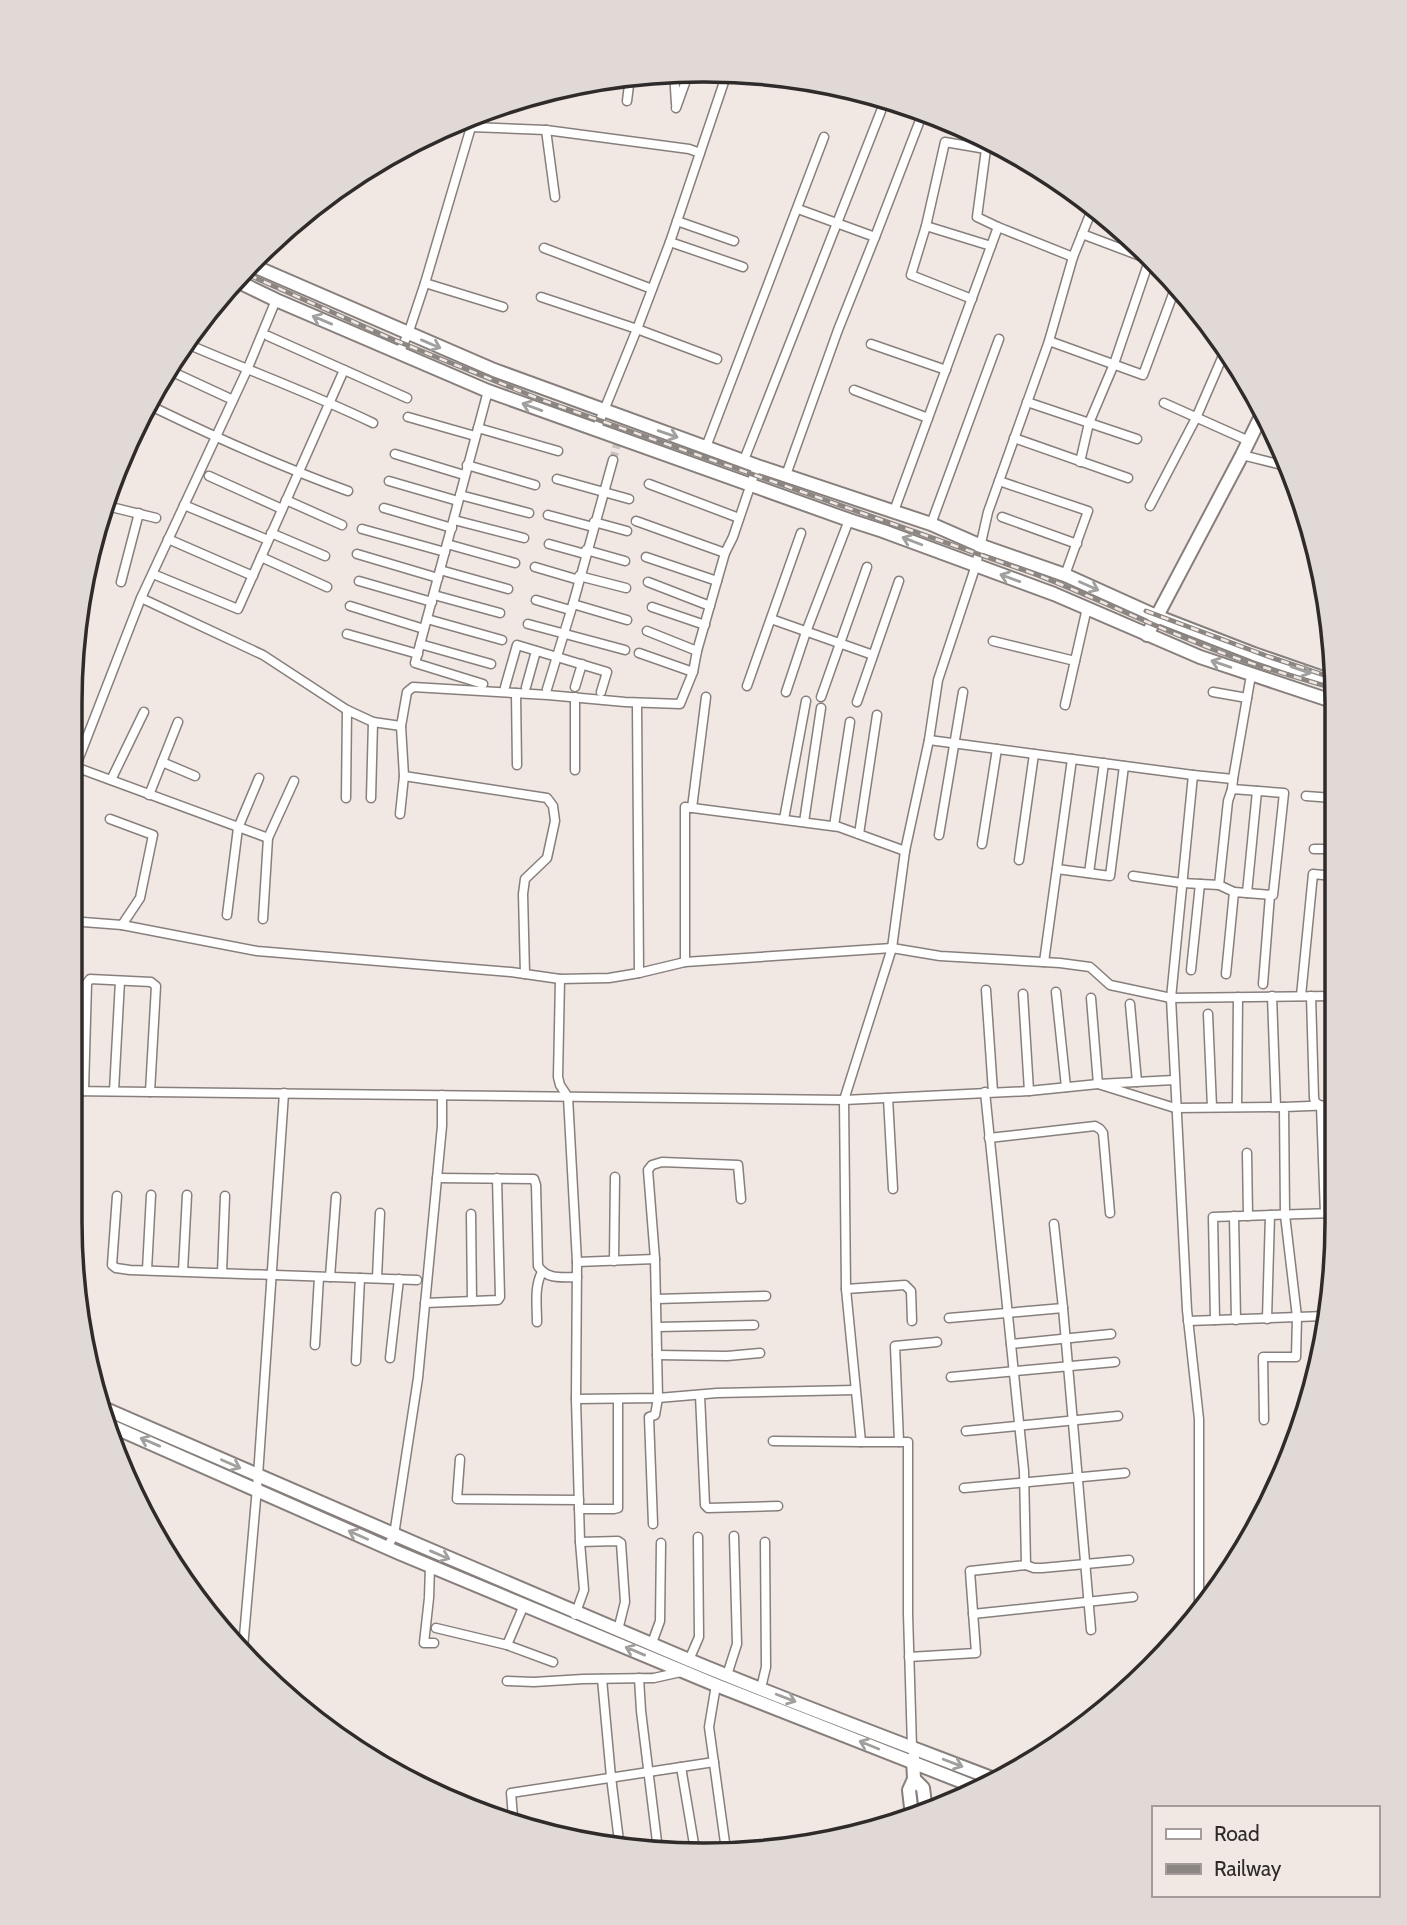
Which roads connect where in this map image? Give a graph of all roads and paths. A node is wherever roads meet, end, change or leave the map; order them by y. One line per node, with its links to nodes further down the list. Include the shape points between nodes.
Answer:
1 (675, 83): 2 (street, via 676,108)
2 (686, 83)
3 (724, 83): 14 (street)
4 (628, 87): 5 (street)
5 (626, 101)
6 (881, 111): 19 (street)
7 (919, 121): 23 (street)
8 (473, 127): 10 (street)
9 (471, 128): 33 (street)
10 (546, 130): 14 (street); 15 (street)
11 (824, 137): 16 (street)
12 (973, 144): 20 (street, via 945,142)
13 (986, 150): 21 (street, via 977,217)
14 (700, 153): 18 (street)
15 (555, 197)
16 (798, 209): 19 (street); 77 (street)
17 (1089, 217): 22 (street)
18 (677, 221): 24 (street); 25 (street)
19 (837, 223): 23 (street); 82 (street)
20 (926, 226): 26 (street); 38 (street, via 911,275)
21 (998, 227): 26 (street); 29 (street)
22 (1082, 234): 28 (street); 29 (street)
23 (874, 237): 89 (street)
24 (734, 241)
25 (670, 242): 30 (street); 35 (street)
26 (991, 246): 38 (street)
27 (544, 248): 35 (street)
28 (1129, 251)
29 (1073, 257): 45 (street)
30 (743, 267)
31 (260, 269): 42 (main road)
32 (1148, 269): 51 (street)
33 (425, 283): 40 (street); 42 (street)
34 (245, 285): 39 (main road)
35 (652, 289): 41 (street)
36 (1172, 296): 51 (street, via 1143,375)
37 (541, 297): 41 (street)
38 (972, 299): 54 (street)
39 (276, 300): 48 (main road, one-way to 39); 52 (street)
40 (503, 307)
41 (638, 329): 49 (street); 64 (street)
42 (408, 334): 48 (street); 64 (main road, one-way to 64)
43 (268, 336): 53 (street)
44 (999, 339): 119 (street)
45 (1049, 341): 51 (street); 61 (street)
46 (871, 344): 54 (street)
47 (195, 347): 52 (street)
48 (399, 353): 57 (main road)
49 (718, 359)
50 (1221, 360): 67 (street)
51 (1114, 364): 69 (street)
52 (247, 370): 59 (street); 60 (street)
53 (344, 370): 58 (street); 60 (street)
54 (946, 370): 66 (street)
55 (177, 374): 59 (street)
56 (854, 390): 66 (street)
57 (488, 391): 71 (main road, one-way to 57); 72 (street)
58 (407, 398)
59 (233, 400): 73 (street)
60 (330, 402): 68 (street); 87 (street)
61 (1027, 402): 69 (street); 74 (street)
62 (1164, 403): 67 (street)
63 (157, 409): 73 (street)
64 (603, 411): 71 (street); 77 (main road, one-way to 77)
65 (408, 417): 72 (street)
66 (928, 418): 108 (street)
67 (1196, 418): 76 (street); 104 (street)
68 (373, 423)
69 (1089, 423): 75 (street); 83 (street)
70 (1258, 423): 76 (main road)
71 (596, 430): 97 (main road)
72 (476, 432): 78 (street); 85 (street)
73 (216, 437): 87 (street); 103 (street)
74 (1014, 438): 83 (street); 94 (street)
75 (1137, 439)
76 (1249, 441): 80 (main road)
77 (706, 447): 82 (main road)
78 (558, 452)
79 (395, 454): 88 (street)
80 (1242, 455): 84 (street); 164 (main road)
81 (612, 460): 99 (street)
82 (744, 460): 86 (main road)
83 (1080, 462): 91 (street)
84 (1276, 463)
85 (467, 465): 88 (street); 96 (street)
86 (757, 466): 89 (main road); 97 (street)
87 (298, 472): 98 (street); 101 (street)
88 (464, 475): 100 (street)
89 (786, 475): 108 (main road)
90 (209, 476): 107 (street)
91 (1128, 478)
92 (557, 480): 99 (street)
93 (389, 481): 100 (street)
94 (999, 481): 128 (street, via 1088,511); 129 (street)
95 (649, 484): 114 (street)
96 (535, 485)
97 (750, 485): 114 (street); 115 (main road)
98 (348, 491)
99 (603, 492): 102 (street); 118 (street)
100 (459, 498): 110 (street); 117 (street)
101 (286, 499): 107 (street); 120 (street)
102 (629, 499)
103 (184, 505): 124 (street); 126 (street)
104 (1150, 506)
105 (114, 508): 109 (street)
106 (384, 508): 117 (street)
107 (282, 509): 124 (street)
108 (894, 511): 119 (main road)
109 (139, 513): 113 (street); 150 (street)
110 (528, 513)
111 (548, 515): 118 (street)
112 (1002, 517): 128 (street)
113 (156, 518)
114 (739, 518): 132 (street)
115 (849, 520): 139 (main road, one-way to 115); 172 (street)
116 (636, 521): 132 (street)
117 (453, 524): 125 (street); 130 (street)
118 (594, 524): 122 (street); 131 (street)
119 (931, 524): 129 (main road)
120 (342, 525)
121 (362, 529): 130 (street)
122 (627, 531)
123 (801, 533): 167 (street)
124 (270, 536): 134 (street); 135 (street)
125 (524, 538)
126 (168, 539): 142 (street); 145 (street)
127 (549, 544): 131 (street)
128 (1077, 544): 144 (street)
129 (979, 545): 139 (street); 144 (main road)
130 (446, 548): 138 (street); 143 (street)
131 (586, 552): 137 (street); 146 (street)
132 (725, 553): 149 (street)
133 (357, 554): 143 (street)
134 (325, 556)
135 (261, 557): 145 (street); 152 (street)
136 (646, 557): 149 (street)
137 (625, 561)
138 (514, 563)
139 (975, 565): 162 (main road, one-way to 139); 221 (street, via 938,680)
140 (535, 567): 146 (street)
141 (867, 567): 178 (street)
142 (153, 574): 145 (street, via 238,609); 155 (street)
143 (439, 574): 154 (street); 156 (street)
144 (1065, 575): 164 (main road, one-way to 164)
145 (253, 576)
146 (579, 578): 153 (street); 160 (street)
147 (899, 580): 185 (street)
148 (359, 581): 156 (street)
149 (718, 581): 159 (street)
150 (121, 582)
151 (648, 582): 159 (street)
152 (327, 587)
153 (626, 588)
154 (508, 589)
155 (141, 598): 214 (street, via 263,655); 223 (street)
156 (433, 598): 163 (street); 165 (street)
157 (536, 600): 160 (street)
158 (350, 606): 170 (street)
159 (710, 606): 169 (street)
160 (572, 607): 166 (street); 173 (street)
161 (652, 607): 169 (street)
162 (1087, 608): 175 (main road); 187 (street)
163 (500, 613)
164 (1156, 616): 175 (main road); 192 (main road, one-way to 192)
165 (427, 619): 170 (street); 176 (street)
166 (627, 620)
167 (771, 620): 172 (street); 194 (street)
168 (528, 624): 173 (street)
169 (705, 625): 182 (street)
170 (424, 629): 179 (street)
171 (647, 631): 182 (street)
172 (806, 632): 178 (street); 200 (street)
173 (564, 633): 180 (street); 186 (street)
174 (347, 634): 184 (street)
175 (1147, 635): 191 (main road, one-way to 175)
176 (502, 640)
177 (993, 641): 187 (street)
178 (841, 643): 185 (street); 206 (street)
179 (420, 644): 184 (street); 188 (street)
180 (625, 650)
181 (536, 651): 186 (street); 195 (street, via 517,645); 196 (street)
182 (697, 651): 190 (street)
183 (639, 653): 190 (street)
184 (418, 654): 193 (street, via 415,663)
185 (873, 655): 210 (street)
186 (556, 656): 189 (street); 198 (street)
187 (1075, 661): 212 (street)
188 (491, 664)
189 (582, 664): 197 (street); 199 (street, via 607,672)
190 (693, 672): 211 (street, via 680,704)
191 (1251, 675): 207 (street); 208 (main road)
192 (1324, 678)
193 (483, 684)
194 (747, 686)
195 (505, 687)
196 (526, 687)
197 (575, 687)
198 (547, 689)
199 (601, 692)
200 (786, 692)
201 (962, 692): 222 (street)
202 (1213, 692): 207 (street)
203 (516, 693): 204 (street); 220 (street, via 413,687 407,692); 229 (street)
204 (575, 697): 211 (street); 232 (street)
205 (706, 697): 247 (street)
206 (821, 697)
207 (1247, 698): 237 (street)
208 (1325, 699)
209 (806, 701): 250 (street)
210 (857, 702)
211 (638, 703): 280 (street)
212 (1065, 705)
213 (821, 708): 251 (street)
214 (346, 709): 218 (street); 245 (street)
215 (144, 712): 238 (street)
216 (877, 715): 254 (street)
217 (178, 722): 227 (street)
218 (373, 722): 220 (street); 246 (street)
219 (850, 722): 252 (street)
220 (401, 726): 235 (street)
221 (929, 740): 222 (street); 260 (street)
222 (954, 743): 224 (street); 255 (street)
223 (82, 744)
224 (997, 749): 225 (street); 257 (street)
225 (1034, 754): 226 (street); 261 (street)
226 (1072, 759): 228 (street); 262 (street)
227 (162, 762): 234 (street); 242 (street)
228 (1104, 763): 230 (street); 263 (street)
229 (517, 765)
230 (1124, 766): 233 (street); 263 (street, via 1110,876)
231 (82, 769): 238 (street)
232 (575, 770)
233 (1193, 775): 237 (street); 266 (street)
234 (195, 776)
235 (404, 776): 248 (street); 281 (street, via 547,798 554,806 547,858 525,879)
236 (259, 778): 253 (street)
237 (1233, 779): 240 (street)
238 (111, 780): 242 (street)
239 (294, 781): 256 (street)
240 (1232, 789): 241 (street); 268 (street)
241 (1257, 791): 270 (street); 271 (street, via 1284,793)
242 (149, 795): 253 (street)
243 (1306, 796): 244 (street)
244 (1325, 797)
245 (346, 798)
246 (371, 798)
247 (692, 808): 250 (street); 277 (street, via 685,807)
248 (400, 814)
249 (110, 819): 275 (street, via 153,835 140,898)
250 (784, 819): 251 (street)
251 (804, 822): 252 (street)
252 (834, 826): 254 (street)
253 (238, 828): 256 (street); 272 (street)
254 (859, 834): 260 (street)
255 (939, 835)
256 (268, 838): 273 (street)
257 (982, 844)
258 (1314, 849): 259 (street)
259 (1325, 849)
260 (905, 851): 276 (street)
261 (1019, 860)
262 (1057, 869): 263 (street); 278 (street)
263 (1090, 873)
264 (1325, 875): 290 (street, via 1313,874)
265 (1133, 876): 266 (street)
266 (1182, 883): 267 (street); 295 (street)
267 (1200, 884): 268 (street); 279 (street)
268 (1219, 885): 269 (street)
269 (1234, 891): 270 (street); 282 (street)
270 (1247, 892): 271 (street)
271 (1270, 895): 285 (street)
272 (227, 915)
273 (263, 919)
274 (82, 922): 275 (street)
275 (122, 925): 281 (street, via 257,951)
276 (892, 948): 277 (street); 278 (street, via 940,956); 311 (street)
277 (685, 962): 280 (street)
278 (1044, 962): 295 (street, via 1090,967 1110,985)
279 (1191, 970)
280 (639, 973): 283 (street)
281 (525, 974): 283 (street)
282 (1226, 974)
283 (560, 979): 309 (street, via 558,1076)
284 (120, 981): 302 (street, via 90,979 87,983); 303 (street); 305 (street, via 156,986)
285 (1263, 984)
286 (986, 990): 306 (street)
287 (1056, 992): 301 (street)
288 (1023, 994): 304 (street)
289 (1272, 996): 290 (street); 293 (street); 316 (street)
290 (1301, 996): 291 (street)
291 (1311, 996): 292 (street); 312 (street, via 1314,1098)
292 (1325, 996)
293 (1238, 997): 295 (street); 315 (street)
294 (1091, 998): 300 (street)
295 (1171, 998): 298 (street)
296 (1130, 1003): 299 (street)
297 (1208, 1014): 314 (street)
298 (1174, 1080): 299 (street); 317 (street)
299 (1137, 1082): 300 (street)
300 (1098, 1084): 301 (street); 317 (street)
301 (1066, 1087): 304 (street)
302 (84, 1091): 303 (street)
303 (114, 1091): 305 (street)
304 (1029, 1091): 306 (street)
305 (150, 1092): 307 (street)
306 (989, 1092): 310 (street); 318 (street)
307 (284, 1093): 308 (street); 346 (street)
308 (442, 1095): 309 (street); 321 (street)
309 (568, 1097): 311 (street); 341 (street)
310 (888, 1098): 311 (street); 323 (street)
311 (844, 1100): 354 (street)
312 (1321, 1106): 313 (street); 316 (street); 332 (street)
313 (1325, 1106)
314 (1212, 1107): 315 (street); 317 (street)
315 (1237, 1107): 316 (street)
316 (1280, 1107): 335 (street)
317 (1175, 1108): 368 (street)
318 (989, 1138): 331 (street, via 1100,1129); 360 (street)
319 (1247, 1153): 337 (street)
320 (615, 1177): 340 (street)
321 (437, 1178): 322 (street); 358 (street)
322 (498, 1178): 344 (street, via 534,1179); 357 (street, via 500,1297)
323 (893, 1189)
324 (150, 1195): 342 (street)
325 (187, 1195): 343 (street)
326 (117, 1196): 342 (street, via 112,1265)
327 (225, 1196): 345 (street)
328 (336, 1197): 348 (street)
329 (741, 1199): 339 (street, via 738,1166 652,1165)
330 (380, 1213): 351 (street)
331 (1110, 1213)
332 (1325, 1213): 335 (street)
333 (471, 1214): 357 (street)
334 (1270, 1215): 335 (street); 337 (street); 364 (street)
335 (1285, 1215): 362 (street)
336 (1234, 1216): 337 (street); 365 (street, via 1213,1217); 366 (street)
337 (1248, 1216)
338 (1054, 1224): 359 (street)
339 (654, 1259): 340 (street); 356 (street)
340 (614, 1261): 341 (street)
341 (577, 1262): 349 (street)
342 (147, 1270): 343 (street)
343 (183, 1270): 345 (street)
344 (542, 1272): 349 (street, via 551,1277); 369 (street)
345 (222, 1273): 346 (street)
346 (271, 1275): 347 (street); 403 (street)
347 (319, 1277): 348 (street); 376 (street)
348 (330, 1277): 350 (street)
349 (577, 1277): 388 (street)
350 (360, 1278): 351 (street); 380 (street)
351 (377, 1278): 352 (street)
352 (399, 1279): 353 (street); 379 (street)
353 (417, 1280)
354 (846, 1289): 367 (street, via 905,1285 911,1291); 385 (street)
355 (766, 1296): 356 (street)
356 (656, 1299): 371 (street)
357 (472, 1301): 358 (street)
358 (425, 1303): 409 (street)
359 (1063, 1308): 360 (street); 373 (street)
360 (1008, 1314): 363 (street); 375 (street)
361 (1317, 1316): 362 (street)
362 (1297, 1317): 364 (street); 392 (street, via 1296,1357 1263,1357)
363 (949, 1318)
364 (1267, 1319): 366 (street)
365 (1215, 1320): 366 (street); 368 (street)
366 (1236, 1320)
367 (912, 1321)
368 (1188, 1321): 420 (street, via 1199,1419)
369 (537, 1322)
370 (754, 1325): 371 (street)
371 (657, 1327): 378 (street)
372 (1111, 1334): 373 (street)
373 (1064, 1338): 375 (street); 382 (street)
374 (937, 1342): 399 (street, via 895,1346)
375 (1011, 1343): 383 (street)
376 (315, 1345)
377 (760, 1353): 378 (street)
378 (657, 1355): 387 (street)
379 (390, 1358)
380 (356, 1361)
381 (1115, 1362): 382 (street)
382 (1066, 1366): 383 (street); 393 (street)
383 (1013, 1371): 384 (street); 395 (street)
384 (951, 1377)
385 (855, 1390): 386 (street); 398 (street)
386 (700, 1395): 387 (street); 407 (street, via 705,1505)
387 (658, 1398): 389 (street); 408 (street, via 655,1415 649,1417)
388 (576, 1399): 389 (street); 406 (street)
389 (618, 1399): 406 (street, via 618,1508)
390 (112, 1412): 403 (main road, one-way to 403)
391 (1118, 1416): 393 (street)
392 (1264, 1420)
393 (1072, 1421): 395 (street); 402 (street)
394 (117, 1427): 403 (main road, one-way to 394)
395 (1018, 1427): 396 (street); 404 (street)
396 (966, 1431)
397 (773, 1441): 398 (street)
398 (861, 1442): 399 (street)
399 (899, 1442): 433 (street, via 908,1442)
400 (460, 1460): 406 (street, via 457,1499)
401 (1125, 1473): 402 (street)
402 (1078, 1477): 404 (street); 417 (street)
403 (257, 1482): 409 (main road); 415 (main road, one-way to 403); 429 (street)
404 (1024, 1483): 405 (street); 418 (street)
405 (964, 1488)
406 (579, 1504): 412 (street)
407 (778, 1506)
408 (653, 1524)
409 (394, 1535): 415 (street); 425 (main road, one-way to 425)
410 (734, 1536): 436 (street, via 737,1644)
411 (698, 1538): 435 (street, via 699,1637)
412 (580, 1542): 425 (street, via 584,1590); 427 (street, via 621,1543 625,1602)
413 (765, 1542): 441 (street, via 766,1667)
414 (660, 1543): 431 (street, via 660,1620)
415 (387, 1548): 419 (main road)
416 (1129, 1560): 417 (street)
417 (1085, 1564): 418 (street); 422 (street)
418 (1026, 1565): 424 (street, via 970,1571)
419 (430, 1566): 423 (main road); 430 (street, via 424,1643)
420 (1199, 1596)
421 (1133, 1597): 422 (street)
422 (1088, 1601): 424 (street); 428 (street)
423 (524, 1605): 425 (main road); 432 (street)
424 (973, 1614): 433 (street, via 976,1653)
425 (573, 1618): 427 (main road); 435 (main road, one-way to 425)
426 (436, 1628): 432 (street)
427 (618, 1630): 431 (main road)
428 (1091, 1630)
429 (244, 1639)
430 (434, 1643)
431 (652, 1643): 435 (main road)
432 (507, 1645): 434 (street)
433 (909, 1657): 442 (street)
434 (553, 1662)
435 (687, 1666): 436 (main road); 437 (street, via 654,1678); 440 (main road)
436 (727, 1675): 441 (main road)
437 (639, 1678): 438 (street); 446 (street)
438 (602, 1679): 439 (street); 448 (street)
439 (507, 1681)
440 (716, 1685): 443 (street, via 709,1727); 444 (main road, one-way to 440)
441 (761, 1688): 442 (main road, one-way to 442)
442 (912, 1747): 444 (main road); 447 (main road, one-way to 447)
443 (714, 1762): 445 (street); 457 (street)
444 (914, 1763): 449 (main road); 450 (main road)
445 (681, 1767): 446 (street); 456 (street)
446 (649, 1772): 448 (street); 455 (street)
447 (985, 1775)
448 (611, 1777): 453 (street, via 511,1793); 454 (street)
449 (914, 1779): 451 (main road, via 923,1788); 452 (main road, via 909,1790)
450 (967, 1784)
451 (925, 1801)
452 (911, 1807)
453 (513, 1813)
454 (618, 1836)
455 (657, 1840)
456 (694, 1842)
457 (725, 1842)

